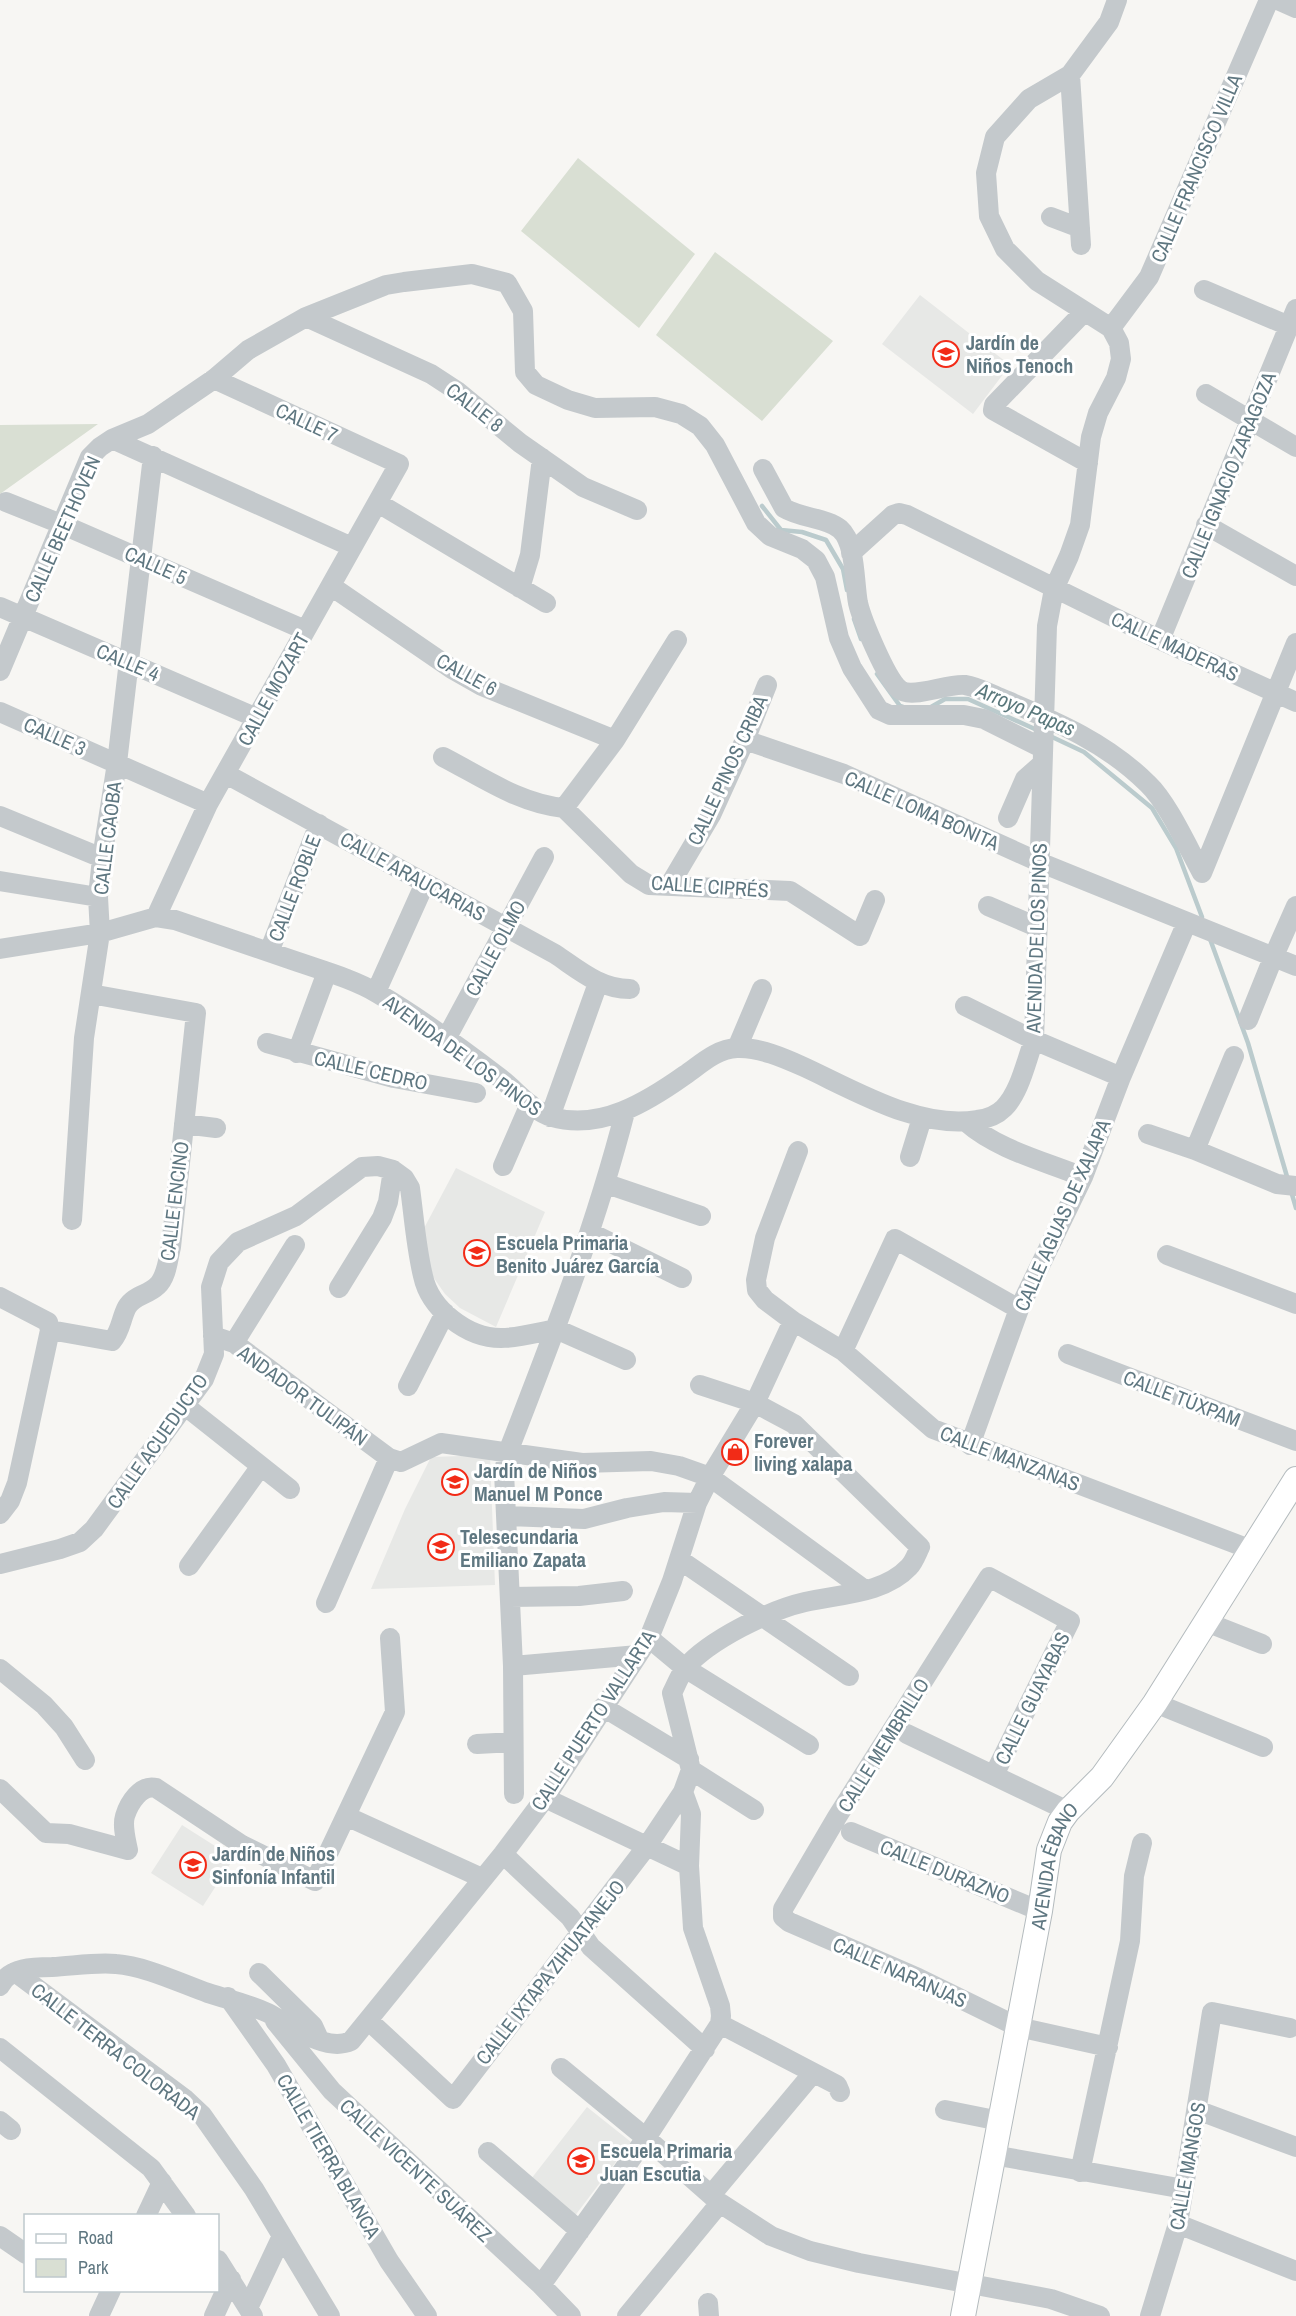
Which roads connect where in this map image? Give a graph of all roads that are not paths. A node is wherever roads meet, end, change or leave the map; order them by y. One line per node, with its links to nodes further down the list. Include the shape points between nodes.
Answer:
1 (1117, 0): 5 (street, via 1109,22)
2 (1269, 0): 11 (street, CALLE FRANCISCO VILLA, via 1149,277)
3 (1278, 0): 4 (street)
4 (1296, 8)
5 (1070, 75): 6 (street, via 1081,237); 8 (street, via 1029,99 995,137 986,173 989,216 1005,249 1037,281)
6 (1051, 217)
7 (1204, 290): 10 (street)
8 (1084, 312): 11 (street); 19 (street, via 993,410)
9 (306, 317): 12 (street, CALLE BEETHOVEN, via 248,350); 18 (street, CALLE 8, via 431,374); 48 (street, CALLE BEETHOVEN, via 386,285 472,274 507,283 523,311 525,372 536,385 595,408 655,407 681,414 700,426 715,445 756,523 770,536 802,549 816,560 825,578 839,638 852,668 879,710 890,715 964,715)
10 (1293, 317): 14 (street, CALLE IGNACIO ZARAGOZA)
11 (1111, 328): 19 (street, AVENIDA DE LOS PINOS, via 1119,343 1121,359 1093,429)
12 (214, 379): 15 (street, CALLE BEETHOVEN, via 148,424); 20 (street, CALLE 7)
13 (1206, 394): 14 (street)
14 (1251, 421): 16 (street); 26 (street, CALLE IGNACIO ZARAGOZA)
15 (112, 439): 17 (street); 25 (street, CALLE BEETHOVEN, via 90,457)
16 (1296, 447)
17 (153, 456): 27 (street); 29 (street, CALLE CAOBA)
18 (542, 458): 24 (street, CALLE 8, via 584,487); 32 (street, via 530,555)
19 (1089, 463): 33 (street, AVENIDA DE LOS PINOS, via 1080,525)
20 (399, 465): 23 (street, CALLE MOZART)
21 (763, 469): 28 (street, via 784,508 838,528 847,538)
22 (6, 502): 25 (street, CALLE 5)
23 (378, 503): 27 (street, CALLE MOZART); 32 (street)
24 (637, 510)
25 (61, 524): 29 (street, CALLE 5); 36 (street, CALLE BEETHOVEN)
26 (1206, 525): 30 (street); 39 (street, CALLE IGNACIO ZARAGOZA)
27 (352, 547): 31 (street, CALLE MOZART)
28 (851, 553): 33 (street, CALLE MADERAS, via 900,513); 48 (street, via 858,603 875,648 897,688 913,693 954,684 974,686)
29 (139, 558): 37 (street, CALLE 5); 41 (street, CALLE CAOBA)
30 (1296, 576)
31 (331, 586): 37 (street, CALLE MOZART); 49 (street, CALLE 6, via 482,686)
32 (520, 588): 34 (street)
33 (1054, 589): 39 (street, CALLE MADERAS); 48 (street, AVENIDA DE LOS PINOS, via 1047,626)
34 (546, 603)
35 (0, 607): 36 (street, CALLE 4)
36 (23, 616): 41 (street, CALLE 4); 42 (street, CALLE BEETHOVEN)
37 (305, 630): 47 (street, CALLE MOZART)
38 (677, 640): 49 (street)
39 (1160, 640): 44 (street, CALLE MADERAS)
40 (1296, 643): 44 (street)
41 (129, 663): 47 (street, CALLE 4); 52 (street, CALLE CAOBA)
42 (0, 671)
43 (767, 685): 50 (street, CALLE PINOS CRIBA)
44 (1276, 692): 45 (street, CALLE MADERAS); 48 (street, via 1202,873 1149,784 1096,743)
45 (1296, 702)
46 (0, 711): 52 (street, CALLE 3)
47 (257, 718): 53 (street, CALLE MOZART)
48 (1042, 738): 57 (street); 61 (street, AVENIDA DE LOS PINOS)
49 (615, 740): 55 (street)
50 (745, 740): 61 (street, CALLE LOMA BONITA, via 844,774); 64 (street, CALLE PINOS CRIBA, via 711,815)
51 (443, 757): 55 (street, via 521,798)
52 (117, 763): 54 (street, CALLE 3); 60 (street, CALLE CAOBA)
53 (226, 774): 54 (street, CALLE MOZART); 58 (street, CALLE ARAUCARIAS)
54 (208, 804): 69 (street, CALLE MOZART)
55 (564, 808): 64 (street, CALLE CIPRÉS, via 631,874 649,885)
56 (0, 816): 60 (street)
57 (1008, 818)
58 (319, 824): 63 (street, CALLE ARAUCARIAS); 75 (street, CALLE ROBLE)
59 (544, 857): 71 (street, CALLE OLMO)
60 (102, 858): 65 (street, CALLE CAOBA)
61 (1039, 862): 70 (street, CALLE LOMA BONITA); 72 (street, AVENIDA DE LOS PINOS)
62 (0, 881): 65 (street)
63 (425, 883): 71 (street, CALLE ARAUCARIAS); 82 (street)
64 (669, 886): 66 (street, CALLE CIPRÉS, via 790,891 860,936)
65 (99, 897): 73 (street, CALLE CAOBA)
66 (875, 900)
67 (988, 906): 72 (street)
68 (1296, 906): 76 (street)
69 (156, 917): 73 (street, AVENIDA DE LOS PINOS); 75 (street, AVENIDA DE LOS PINOS, via 176,920)
70 (1187, 922): 76 (street, CALLE LOMA BONITA); 92 (street, CALLE AGUAS DE XALAPA)
71 (506, 927): 79 (street, CALLE ARAUCARIAS); 86 (street, CALLE OLMO)
72 (1037, 927): 87 (street, AVENIDA DE LOS PINOS)
73 (100, 933): 74 (street, AVENIDA DE LOS PINOS); 83 (street, CALLE CAOBA)
74 (0, 949)
75 (269, 952): 78 (street, AVENIDA DE LOS PINOS)
76 (1272, 958): 77 (street, CALLE LOMA BONITA); 85 (street)
77 (1296, 966)
78 (327, 972): 82 (street, AVENIDA DE LOS PINOS); 90 (street)
79 (598, 983): 80 (street); 96 (street)
80 (630, 989)
81 (762, 989): 89 (street)
82 (376, 992): 86 (street, AVENIDA DE LOS PINOS)
83 (90, 994): 99 (street, CALLE ENCINO, via 196,1013); 111 (street, CALLE CAOBA)
84 (965, 1006): 87 (street)
85 (1248, 1020)
86 (446, 1039): 94 (street, AVENIDA DE LOS PINOS)
87 (1034, 1040): 92 (street); 98 (street, AVENIDA DE LOS PINOS, via 1015,1092 1004,1109 987,1119)
88 (267, 1043): 90 (street, CALLE CEDRO)
89 (737, 1048): 95 (street, AVENIDA DE LOS PINOS, via 714,1054); 97 (street, AVENIDA DE LOS PINOS, via 786,1059)
90 (297, 1053): 93 (street, CALLE CEDRO, via 394,1078)
91 (1234, 1056): 102 (street)
92 (1121, 1077): 107 (street, CALLE AGUAS DE XALAPA)
93 (476, 1093)
94 (530, 1104): 96 (street, AVENIDA DE LOS PINOS); 105 (street)
95 (625, 1112): 96 (street, AVENIDA DE LOS PINOS, via 590,1119); 108 (street)
96 (550, 1117)
97 (922, 1118): 98 (street, AVENIDA DE LOS PINOS); 104 (street)
98 (966, 1122): 107 (street, via 993,1141)
99 (184, 1124): 100 (street); 122 (street, CALLE ENCINO, via 171,1247 164,1277 128,1306 112,1341)
100 (216, 1128)
101 (1148, 1134): 102 (street)
102 (1195, 1150): 109 (street)
103 (798, 1151): 121 (street, CALLE MANZANAS, via 765,1238 756,1280 757,1290)
104 (910, 1157)
105 (503, 1166)
106 (393, 1170): 116 (street, via 382,1218); 120 (street, via 410,1188 423,1278); 124 (street, CALLE ACUEDUCTO, via 362,1167 296,1216 238,1242 219,1262 211,1287)
107 (1083, 1177): 119 (street, CALLE AGUAS DE XALAPA)
108 (607, 1184): 110 (street); 112 (street)
109 (1291, 1186)
110 (701, 1216)
111 (72, 1220)
112 (591, 1233): 115 (street); 123 (street)
113 (295, 1245): 125 (street)
114 (1167, 1255): 118 (street)
115 (682, 1278)
116 (339, 1288)
117 (0, 1297): 122 (street)
118 (1296, 1304)
119 (1019, 1309): 126 (street, via 895,1239); 134 (street, CALLE AGUAS DE XALAPA)
120 (445, 1313): 123 (street, via 464,1328 484,1336 502,1338); 130 (street)
121 (793, 1322): 126 (street, CALLE MANZANAS); 131 (street, CALLE PUERTO VALLARTA)
122 (49, 1326): 142 (street, via 17,1483)
123 (556, 1329): 128 (street); 135 (street)
124 (213, 1336): 125 (street, ANDADOR TULIPÁN); 132 (street, CALLE ACUEDUCTO, via 210,1367)
125 (234, 1343): 136 (street, ANDADOR TULIPÁN)
126 (843, 1351): 134 (street, CALLE MANZANAS, via 933,1429)
127 (1068, 1354): 133 (street, CALLE TÚXPAM)
128 (626, 1360)
129 (700, 1385): 131 (street)
130 (408, 1386)
131 (755, 1404): 138 (street, CALLE PUERTO VALLARTA); 149 (street, via 794,1424 920,1547 910,1567 889,1582)
132 (184, 1405): 137 (street); 146 (street, CALLE ACUEDUCTO, via 94,1529 80,1542)
133 (1296, 1442)
134 (970, 1444): 144 (street, CALLE MANZANAS)
135 (508, 1452): 136 (street, via 441,1443 401,1462); 138 (street, via 582,1463 651,1461); 143 (street, via 504,1472)
136 (389, 1458): 152 (street)
137 (261, 1466): 140 (street); 147 (street)
138 (710, 1477): 141 (street, CALLE PUERTO VALLARTA); 149 (street)
139 (1296, 1479): 144 (main road, AVENIDA ÉBANO)
140 (290, 1489)
141 (697, 1503): 143 (street, via 664,1502 584,1519); 145 (street, CALLE PUERTO VALLARTA)
142 (0, 1514)
143 (506, 1516): 151 (street)
144 (1252, 1550): 154 (main road, AVENIDA ÉBANO)
145 (680, 1560): 153 (street); 156 (street, CALLE PUERTO VALLARTA)
146 (0, 1564)
147 (189, 1566)
148 (989, 1577): 172 (street, CALLE GUAYABAS, via 1070,1621); 187 (street, CALLE MEMBRILLO, via 837,1817 783,1909)
149 (865, 1590): 153 (street, via 803,1602)
150 (622, 1591): 151 (street, via 579,1596)
151 (510, 1596): 159 (street)
152 (326, 1603)
153 (763, 1617): 160 (street, via 717,1642); 162 (street)
154 (1206, 1622): 157 (street); 163 (main road, AVENIDA ÉBANO)
155 (390, 1638): 179 (street, via 395,1712)
156 (650, 1638): 158 (street, CALLE PUERTO VALLARTA); 160 (street)
157 (1262, 1644)
158 (638, 1655): 159 (street); 164 (street, CALLE PUERTO VALLARTA)
159 (513, 1666): 166 (street)
160 (685, 1668): 168 (street); 171 (street, via 672,1693)
161 (0, 1669): 170 (street, via 64,1727)
162 (849, 1676)
163 (1155, 1703): 169 (street); 178 (main road, AVENIDA ÉBANO, via 1102,1777)
164 (603, 1707): 171 (street); 176 (street, CALLE PUERTO VALLARTA)
165 (907, 1734): 172 (street)
166 (513, 1742): 167 (street); 175 (street)
167 (477, 1744)
168 (809, 1745)
169 (1263, 1747)
170 (85, 1760)
171 (690, 1765): 174 (street); 177 (street)
172 (994, 1775): 178 (street)
173 (0, 1789): 179 (street, via 46,1833 69,1834 128,1850 125,1817 141,1790 156,1788 242,1845 315,1881)
174 (683, 1792): 182 (street); 184 (street, via 691,1814)
175 (514, 1794)
176 (545, 1798): 182 (street); 183 (street, CALLE PUERTO VALLARTA)
177 (754, 1810)
178 (1068, 1811): 186 (main road, AVENIDA ÉBANO, via 1049,1850)
179 (346, 1816): 185 (street)
180 (850, 1832): 186 (street, CALLE DURAZNO)
181 (1142, 1843): 199 (street, via 1134,1876 1130,1941)
182 (647, 1845): 184 (street); 188 (street, CALLE IXTAPA ZIHUATANEJO)
183 (503, 1854): 185 (street, CALLE PUERTO VALLARTA); 188 (street, via 570,1917)
184 (689, 1866): 195 (street, via 693,1928 720,2006)
185 (482, 1878): 194 (street, CALLE PUERTO VALLARTA)
186 (1040, 1911): 196 (main road, AVENIDA ÉBANO)
187 (783, 1917): 196 (street, CALLE NARANJAS)
188 (581, 1933): 194 (street, CALLE IXTAPA ZIHUATANEJO, via 453,2099); 201 (street, via 591,1947)
189 (15, 1972): 191 (street); 192 (street, via 117,1964); 221 (street, CALLE TERRA COLORADA, via 202,2115)
190 (259, 1973): 198 (street, via 313,2026)
191 (0, 1986)
192 (228, 1997): 193 (street); 233 (street, CALLE TIERRA BLANCA, via 276,2065 389,2261)
193 (270, 2015): 198 (street); 227 (street, CALLE VICENTE SUÁREZ, via 332,2091)
194 (368, 2020): 198 (street, CALLE PUERTO VALLARTA, via 351,2041 342,2045)
195 (720, 2024): 201 (street); 203 (street)
196 (1018, 2027): 199 (street, CALLE NARANJAS); 207 (main road, AVENIDA ÉBANO)
197 (1290, 2028): 206 (street, CALLE MANGOS, via 1212,2013)
198 (321, 2041)
199 (1108, 2047): 212 (street)
200 (0, 2048): 213 (street, via 151,2168)
201 (705, 2049): 208 (street)
202 (561, 2068): 208 (street)
203 (813, 2073): 204 (street, via 837,2085); 215 (street)
204 (840, 2092)
205 (945, 2110): 207 (street)
206 (1197, 2110): 209 (street); 214 (street, CALLE MANGOS)
207 (1000, 2121): 211 (main road, AVENIDA ÉBANO)
208 (646, 2138): 215 (street); 219 (street)
209 (1296, 2147)
210 (488, 2152): 219 (street)
211 (993, 2155): 212 (street); 226 (main road, AVENIDA ÉBANO)
212 (1080, 2172): 214 (street)
213 (162, 2182): 216 (street); 217 (street)
214 (1184, 2189): 218 (street, CALLE MANGOS)
215 (716, 2199): 226 (street, via 764,2233 810,2251); 235 (street)
216 (147, 2214)
217 (185, 2214)
218 (1178, 2224): 224 (street); 238 (street, CALLE MANGOS)
219 (580, 2231): 227 (street)
220 (0, 2236): 222 (street)
221 (282, 2236): 229 (street); 232 (street, CALLE TERRA COLORADA)
222 (24, 2253)
223 (219, 2261): 225 (street)
224 (1296, 2271)
225 (231, 2279): 229 (street); 231 (street)
226 (969, 2283): 236 (main road, AVENIDA ÉBANO); 237 (street, via 1051,2299)
227 (541, 2285): 234 (street, CALLE VICENTE SUÁREZ)
228 (110, 2292): 230 (street)
229 (250, 2312)
230 (99, 2316)
231 (214, 2316)
232 (330, 2316)
233 (428, 2316)
234 (571, 2316)
235 (627, 2316)
236 (963, 2316)
237 (1100, 2316)
238 (1150, 2316)

